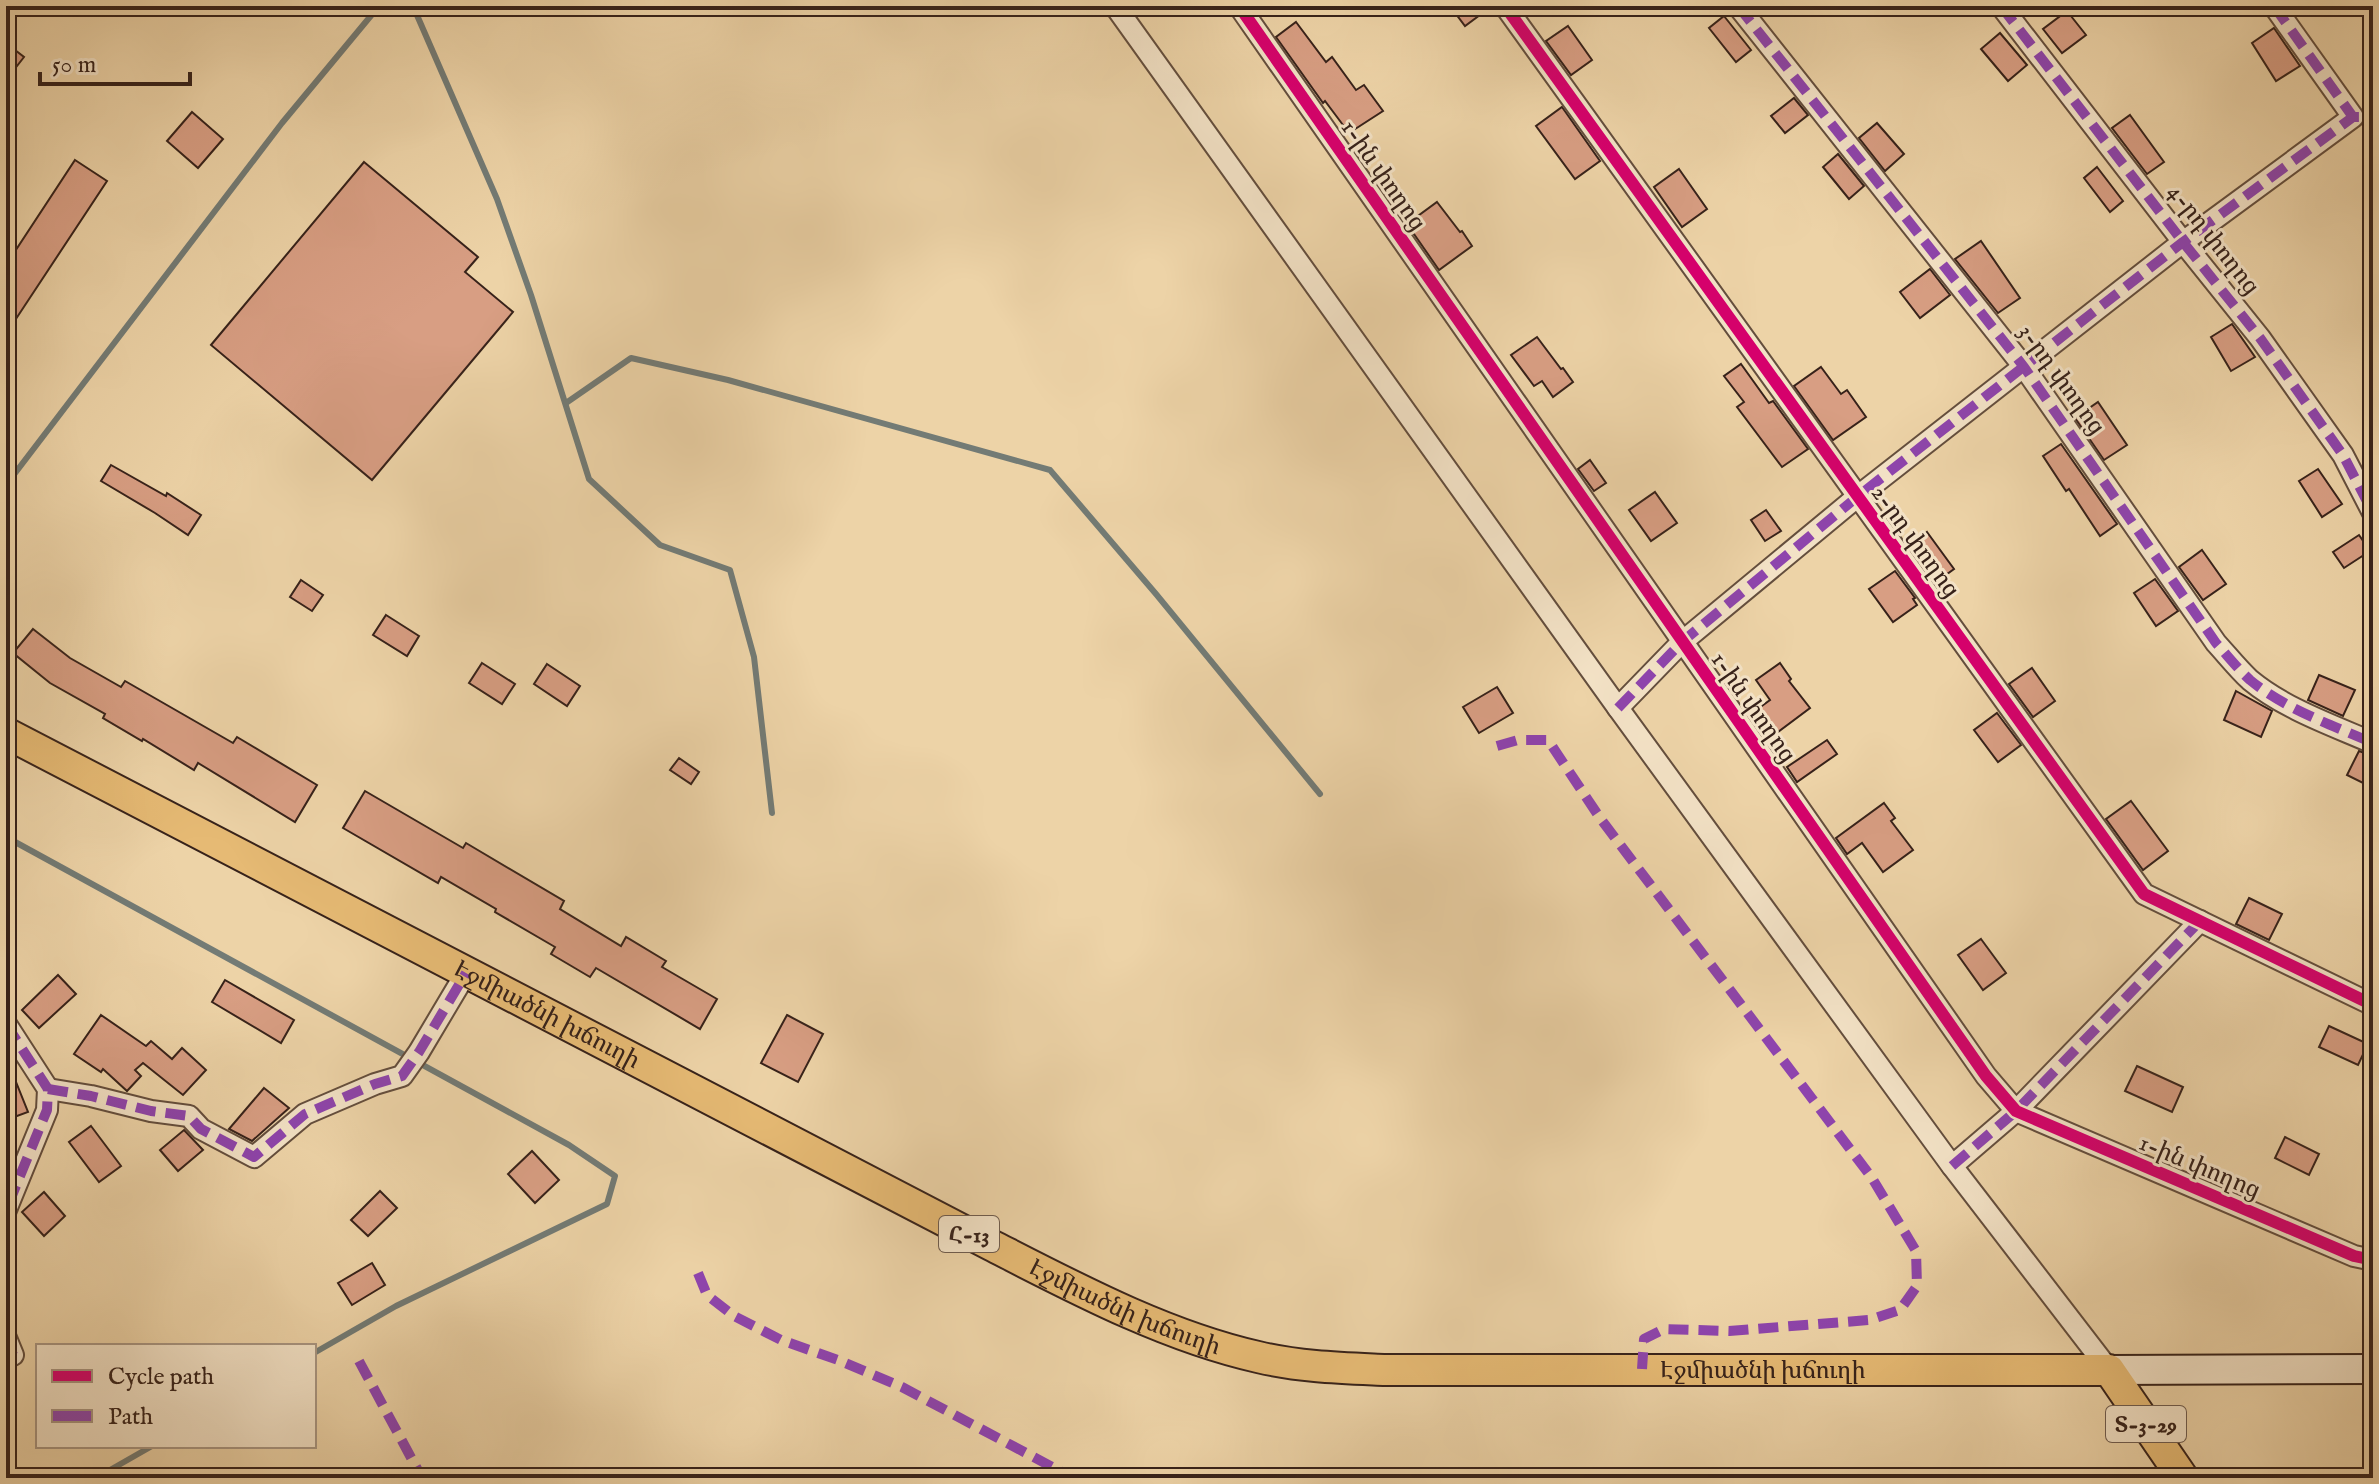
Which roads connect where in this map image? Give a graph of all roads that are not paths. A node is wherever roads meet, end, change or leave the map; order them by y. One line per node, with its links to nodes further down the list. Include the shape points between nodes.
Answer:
1 (1115, 6): 12 (street)
2 (1239, 6): 11 (street, 1-ին փողոց)
3 (1505, 6): 9 (street, 2-րդ փողոց)
4 (1738, 6): 8 (street, 3-րդ փողոց)
5 (2001, 6): 7 (street, 4-րդ փողոց)
6 (2274, 6): 7 (street, via 2353,117)
7 (2183, 242): 8 (street); 10 (street, 4-րդ փողոց, via 2343,455)
8 (2024, 367): 9 (street); 14 (street, 3-րդ փողոց, via 2216,643 2250,680 2307,714)
9 (1857, 497): 11 (street); 15 (street, 2-րդ փողոց, via 2144,894)
10 (2373, 513)
11 (1682, 642): 12 (street); 20 (street, 1-ին փողոց, via 1986,1076)
12 (1618, 708): 21 (street)
13 (6, 733): 16 (main road, Էջմիածնի խճուղի / Հ-13)
14 (2373, 743)
15 (2200, 921): 17 (street, 2-րդ փողոց); 20 (street)
16 (466, 973): 19 (street, via 402,1076 305,1114 254,1157 201,1129 189,1116); 25 (main road, Էջմիածնի խճուղի / Հ-13, via 1105,1302 1256,1357 1386,1370)
17 (2373, 1005)
18 (6, 1024): 19 (street)
19 (48, 1089): 22 (street, via 47,1110)
20 (2016, 1111): 21 (street); 23 (street, 1-ին փողոց)
21 (1952, 1166): 25 (street)
22 (6, 1210)
23 (2373, 1260)
24 (2373, 1369): 25 (main road, Էջմիածնի խճուղի / Հ-13)
25 (2096, 1370): 26 (main road, Տ-3-29)
26 (2183, 1478)

